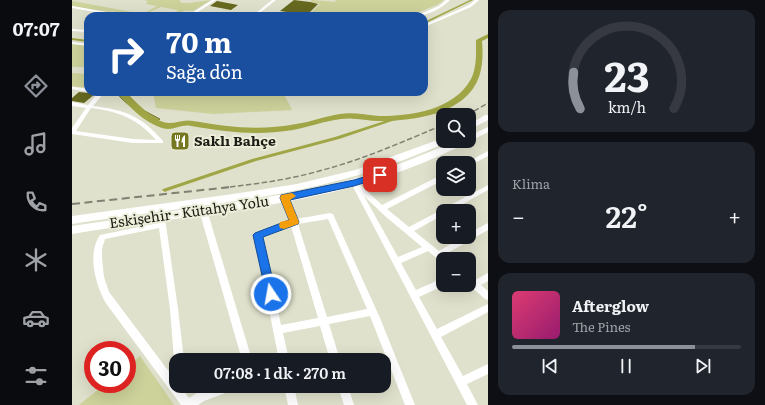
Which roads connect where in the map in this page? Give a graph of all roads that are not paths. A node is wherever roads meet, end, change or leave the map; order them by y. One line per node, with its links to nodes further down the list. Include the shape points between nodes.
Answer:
1 (214, 0): 7 (street)
2 (274, 0): 8 (street)
3 (448, 0): 9 (street, via 440,7)
4 (477, 0): 10 (street, via 470,6)
5 (72, 7): 6 (street)
6 (101, 12)
7 (195, 12)
8 (259, 12)
9 (427, 12)
10 (428, 24)
11 (72, 31): 12 (street)
12 (84, 32)
13 (72, 43): 14 (street)
14 (84, 44)
15 (72, 88): 16 (street)
16 (79, 89): 17 (street); 18 (street)
17 (84, 90)
18 (72, 96)
19 (96, 96): 21 (street)
20 (72, 104): 21 (street)
21 (89, 107): 25 (street); 25 (street, via 116,111 137,118 160,142 133,141)
22 (488, 117): 23 (highway)
23 (476, 124)
24 (488, 129): 26 (highway)
25 (72, 132)
26 (476, 135)
27 (436, 144): 34 (highway, Eskişehir - Kütahya Yolu, via 345,176)
28 (448, 148): 32 (highway, Eskişehir - Kütahya Yolu)
29 (488, 153): 30 (street)
30 (476, 160)
31 (436, 181): 36 (street)
32 (354, 183): 34 (highway, Eskişehir - Kütahya Yolu); 36 (street); 48 (street)
33 (488, 187): 35 (street)
34 (282, 194): 37 (highway, Eskişehir - Kütahya Yolu); 39 (highway, Eskişehir - Kütahya Yolu); 41 (street)
35 (457, 204)
36 (382, 208): 44 (street)
37 (203, 210): 40 (highway, Eskişehir - Kütahya Yolu); 61 (street)
38 (436, 215): 44 (street)
39 (72, 220)
40 (162, 220): 43 (highway, Eskişehir - Kütahya Yolu); 60 (street); 65 (street, via 101,239 99,275 101,287 108,299)
41 (294, 222): 56 (street, via 330,216); 57 (street); 58 (street, via 258,235)
42 (488, 226): 46 (street)
43 (72, 230)
44 (408, 231): 45 (street)
45 (429, 248): 47 (street); 48 (street)
46 (448, 252)
47 (436, 254)
48 (396, 262): 53 (street)
49 (488, 276): 50 (street)
50 (476, 281)
51 (436, 285): 53 (street)
52 (476, 286): 54 (street)
53 (414, 295): 59 (street)
54 (488, 296)
55 (488, 308): 59 (street)
56 (372, 312): 57 (street); 74 (street)
57 (324, 321): 58 (street); 63 (street)
58 (278, 330): 62 (street)
59 (435, 335): 66 (street)
60 (178, 353)
61 (245, 353)
62 (283, 353)
63 (333, 353)
64 (488, 369): 66 (street)
65 (169, 376)
66 (460, 382): 75 (street)
67 (181, 393): 71 (street)
68 (211, 393): 71 (street)
69 (290, 393): 72 (street)
70 (345, 393): 73 (street)
71 (188, 405)
72 (293, 405)
73 (349, 405)
74 (410, 405)
75 (473, 405)

